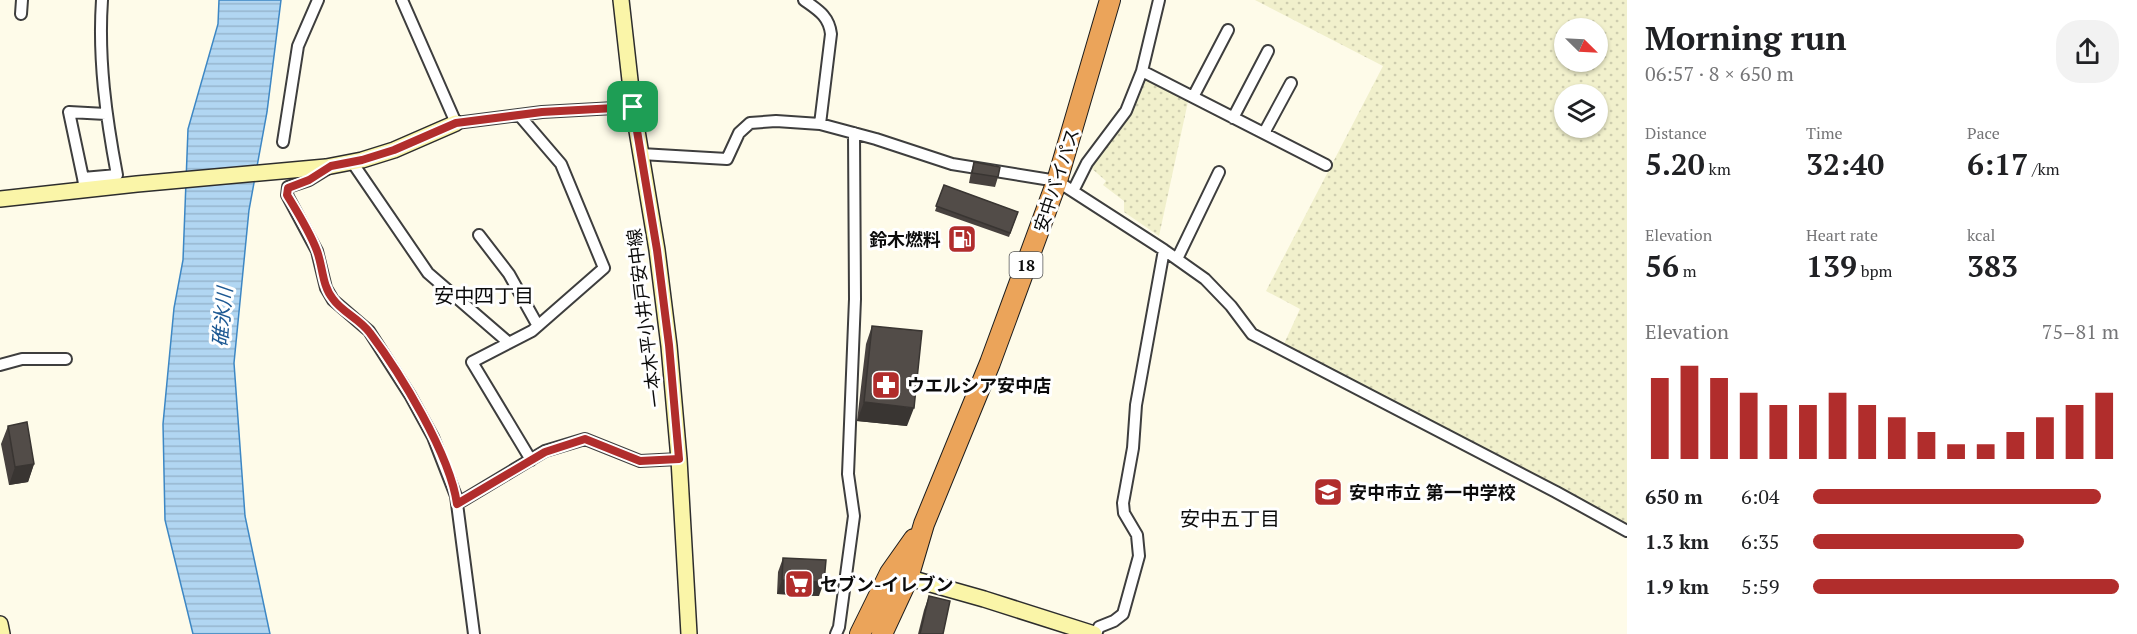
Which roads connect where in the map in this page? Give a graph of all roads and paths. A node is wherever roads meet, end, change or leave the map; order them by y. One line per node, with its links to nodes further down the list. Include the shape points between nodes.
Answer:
1 (22, 0): 9 (street)
2 (102, 0): 16 (street, via 100,29)
3 (318, 0): 23 (street, via 298,46)
4 (402, 0): 19 (street)
5 (621, 0): 15 (street, 一本木平小井戸安中線)
6 (804, 0): 20 (street, via 826,16 830,25)
7 (1110, 0): 30 (highway, 安中バイパス / 18)
8 (1159, 0): 12 (street)
9 (21, 14)
10 (1228, 30): 14 (street)
11 (1268, 51): 18 (street)
12 (1142, 71): 14 (street); 30 (street, via 1126,111)
13 (1291, 83): 22 (street)
14 (1193, 97): 18 (street)
15 (633, 107): 17 (street); 24 (street, 一本木平小井戸安中線)
16 (106, 114): 29 (street, via 117,175); 29 (street, via 69,112)
17 (519, 115): 19 (street); 35 (street, via 561,164 604,268)
18 (1233, 118): 22 (street)
19 (456, 123): 25 (street, via 394,150)
20 (820, 124): 21 (street); 24 (street, via 750,123 739,133 727,159)
21 (854, 133): 30 (street, via 952,164); 48 (street, via 855,299 848,474 854,516)
22 (1264, 133): 26 (street)
23 (283, 142)
24 (641, 154): 39 (street, 一本木平小井戸安中線, via 669,345)
25 (352, 162): 27 (street); 36 (street, via 428,273)
26 (1326, 165)
27 (331, 166): 29 (street, via 137,184); 41 (street, via 288,188 287,195 317,251 333,300 369,331 410,394 448,472)
28 (1219, 172): 34 (street)
29 (84, 184): 31 (street)
30 (1065, 186): 33 (street); 43 (highway, 安中バイパス / 18)
31 (0, 199)
32 (479, 235): 35 (street, via 509,274)
33 (1164, 250): 34 (street); 51 (street, via 1123,503 1124,513 1137,535 1139,556 1123,614 1099,627)
34 (1177, 259): 42 (street, via 1205,279 1252,334)
35 (537, 326): 36 (street)
36 (509, 343): 40 (street, via 472,362)
37 (66, 359): 38 (street, via 22,359)
38 (0, 365)
39 (679, 459): 40 (street, via 640,461 585,439); 47 (street, 一本木平小井戸安中線)
40 (531, 460): 41 (street)
41 (457, 504): 46 (street)
42 (1627, 531)
43 (899, 576): 49 (highway, 安中バイパス / 18); 50 (highway, 安中バイパス / 18); 51 (street)
44 (0, 624): 45 (street)
45 (2, 634)
46 (474, 634)
47 (689, 634)
48 (836, 634)
49 (860, 634)
50 (882, 634)
51 (1095, 634)

